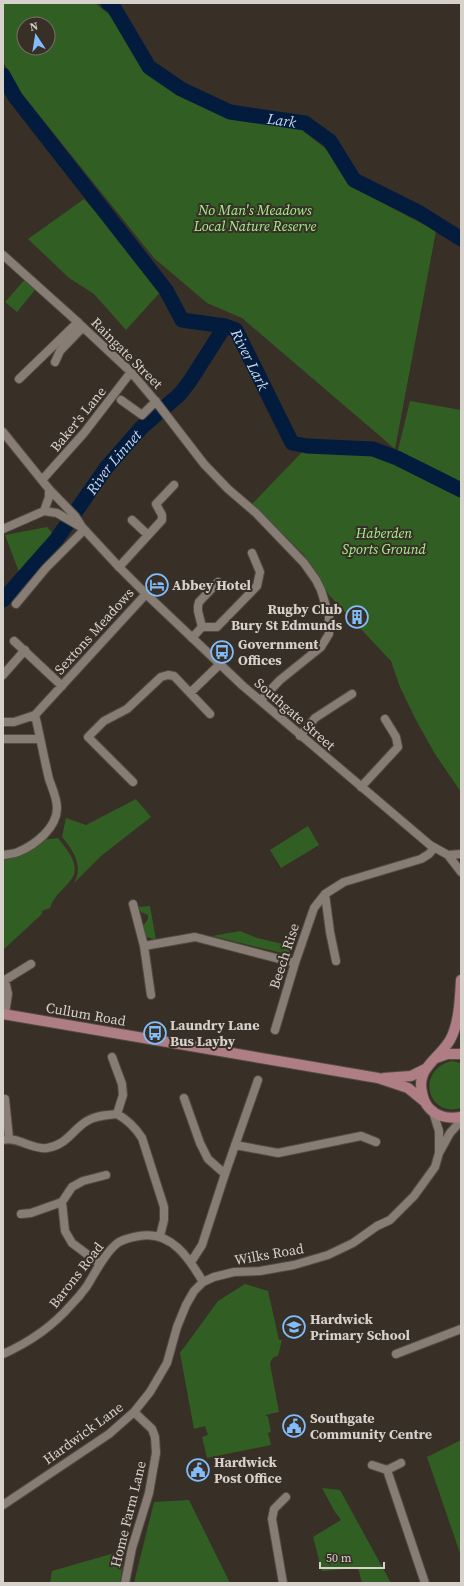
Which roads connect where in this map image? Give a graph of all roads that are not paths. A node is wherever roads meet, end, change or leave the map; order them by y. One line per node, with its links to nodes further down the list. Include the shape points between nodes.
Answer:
1 (3, 255): 2 (street, Raingate Street)
2 (81, 324): 3 (street, via 60,351); 4 (street, Raingate Street); 5 (street)
3 (55, 362)
4 (131, 372): 7 (street, Raingate Street); 9 (street, Baker's Lane, via 84,433)
5 (19, 379)
6 (121, 400): 7 (street, via 142,416)
7 (157, 402): 32 (street, Raingate Street, via 204,464 294,550 322,590 329,616 329,634 321,647)
8 (3, 432): 9 (street, Southgate Street)
9 (42, 480): 11 (street, Southgate Street)
10 (174, 485): 17 (street, via 156,504 162,520)
11 (49, 489): 12 (street); 13 (street, Southgate Street)
12 (44, 511): 13 (street); 16 (street)
13 (71, 516): 15 (street, Southgate Street)
14 (132, 520): 17 (street)
15 (83, 529): 19 (street, Southgate Street); 22 (street)
16 (3, 530)
17 (148, 535): 19 (street)
18 (252, 553): 23 (street, via 260,572 257,586 217,627)
19 (119, 567): 21 (street, Southgate Street)
20 (218, 582): 23 (street, via 199,602 198,611)
21 (146, 594): 24 (street, Southgate Street); 29 (street, Sextons Meadows)
22 (16, 604)
23 (202, 627): 24 (street)
24 (192, 638): 27 (street, Southgate Street)
25 (14, 641): 26 (street, Sextons Meadows)
26 (25, 650): 28 (street); 29 (street, Sextons Meadows)
27 (220, 664): 30 (street); 32 (street, Southgate Street)
28 (3, 675)
29 (62, 686): 34 (street, Sextons Meadows)
30 (190, 693): 33 (street); 40 (street, via 174,676 164,675 127,710 104,721 88,737)
31 (352, 694): 37 (street, via 315,718)
32 (260, 700): 37 (street, Southgate Street)
33 (210, 714)
34 (35, 715): 36 (street, Sextons Meadows, via 14,722); 39 (street)
35 (385, 719): 41 (street, via 396,737 398,748)
36 (3, 722)
37 (300, 736): 41 (street, Southgate Street)
38 (5, 739): 39 (street)
39 (40, 739): 44 (street, via 55,796 56,817 43,836 18,852)
40 (133, 782)
41 (361, 787): 42 (street, Southgate Street)
42 (434, 848): 45 (street, Southgate Street); 47 (street, Beech Rise, via 421,859 344,882)
43 (461, 854): 45 (street)
44 (3, 855)
45 (448, 855): 46 (street)
46 (461, 872)
47 (325, 894): 50 (street); 51 (street, Beech Rise, via 314,908)
48 (133, 904): 49 (street)
49 (144, 946): 51 (street, via 195,937); 54 (street)
50 (336, 961)
51 (295, 963): 57 (street, Beech Rise)
52 (31, 964): 55 (street, via 5,980 8,994)
53 (461, 980): 56 (main road)
54 (151, 995)
55 (4, 1014): 63 (main road, Cullum Road)
56 (457, 1016): 58 (main road); 61 (main road, via 450,1040)
57 (275, 1030)
58 (461, 1030)
59 (461, 1054): 61 (main road, via 447,1054)
60 (112, 1057): 69 (street, via 122,1084 123,1095)
61 (434, 1059): 62 (main road)
62 (425, 1069): 63 (main road, Cullum Road, via 411,1076); 67 (main road, via 420,1085)
63 (378, 1078): 67 (main road, Cullum Road, via 408,1088)
64 (258, 1080): 74 (street)
65 (184, 1098): 76 (street, via 208,1160)
66 (5, 1099): 72 (street)
67 (424, 1101): 68 (main road, Cullum Road)
68 (433, 1112): 70 (main road, via 443,1117); 75 (street, Wilks Road, via 439,1131)
69 (117, 1114): 72 (street, via 102,1115 87,1121 62,1143 47,1148); 80 (street, via 126,1119 142,1138 164,1207)
70 (461, 1117)
71 (461, 1120): 75 (street, Wilks Road)
72 (6, 1139)
73 (376, 1142): 74 (street, via 361,1136 278,1154)
74 (235, 1145): 76 (street)
75 (439, 1153): 83 (street, Wilks Road, via 435,1167 414,1196 390,1220 353,1243 294,1265 260,1271 234,1272)
76 (225, 1174): 81 (street, via 202,1245)
77 (106, 1175): 78 (street, via 72,1187)
78 (62, 1202): 79 (street); 82 (street, via 65,1231 72,1243)
79 (21, 1214)
80 (160, 1236): 81 (street); 82 (street, Barons Road, via 149,1234 119,1243)
81 (191, 1262): 83 (street)
82 (100, 1264): 85 (street, Barons Road, via 87,1286 56,1321 26,1343)
83 (203, 1282): 87 (street, Hardwick Lane, via 186,1305 167,1363 150,1392)
84 (461, 1329): 86 (street)
85 (3, 1354)
86 (396, 1354)
87 (134, 1412): 92 (street, Hardwick Lane, via 109,1434); 93 (street, Home Farm Lane, via 152,1429 156,1453 149,1493 132,1548)
88 (401, 1463): 90 (street)
89 (372, 1465): 90 (street)
90 (387, 1470): 95 (street)
91 (286, 1498): 94 (street, via 274,1509 272,1519)
92 (3, 1505)
93 (125, 1583)
94 (283, 1583)
95 (425, 1583)

